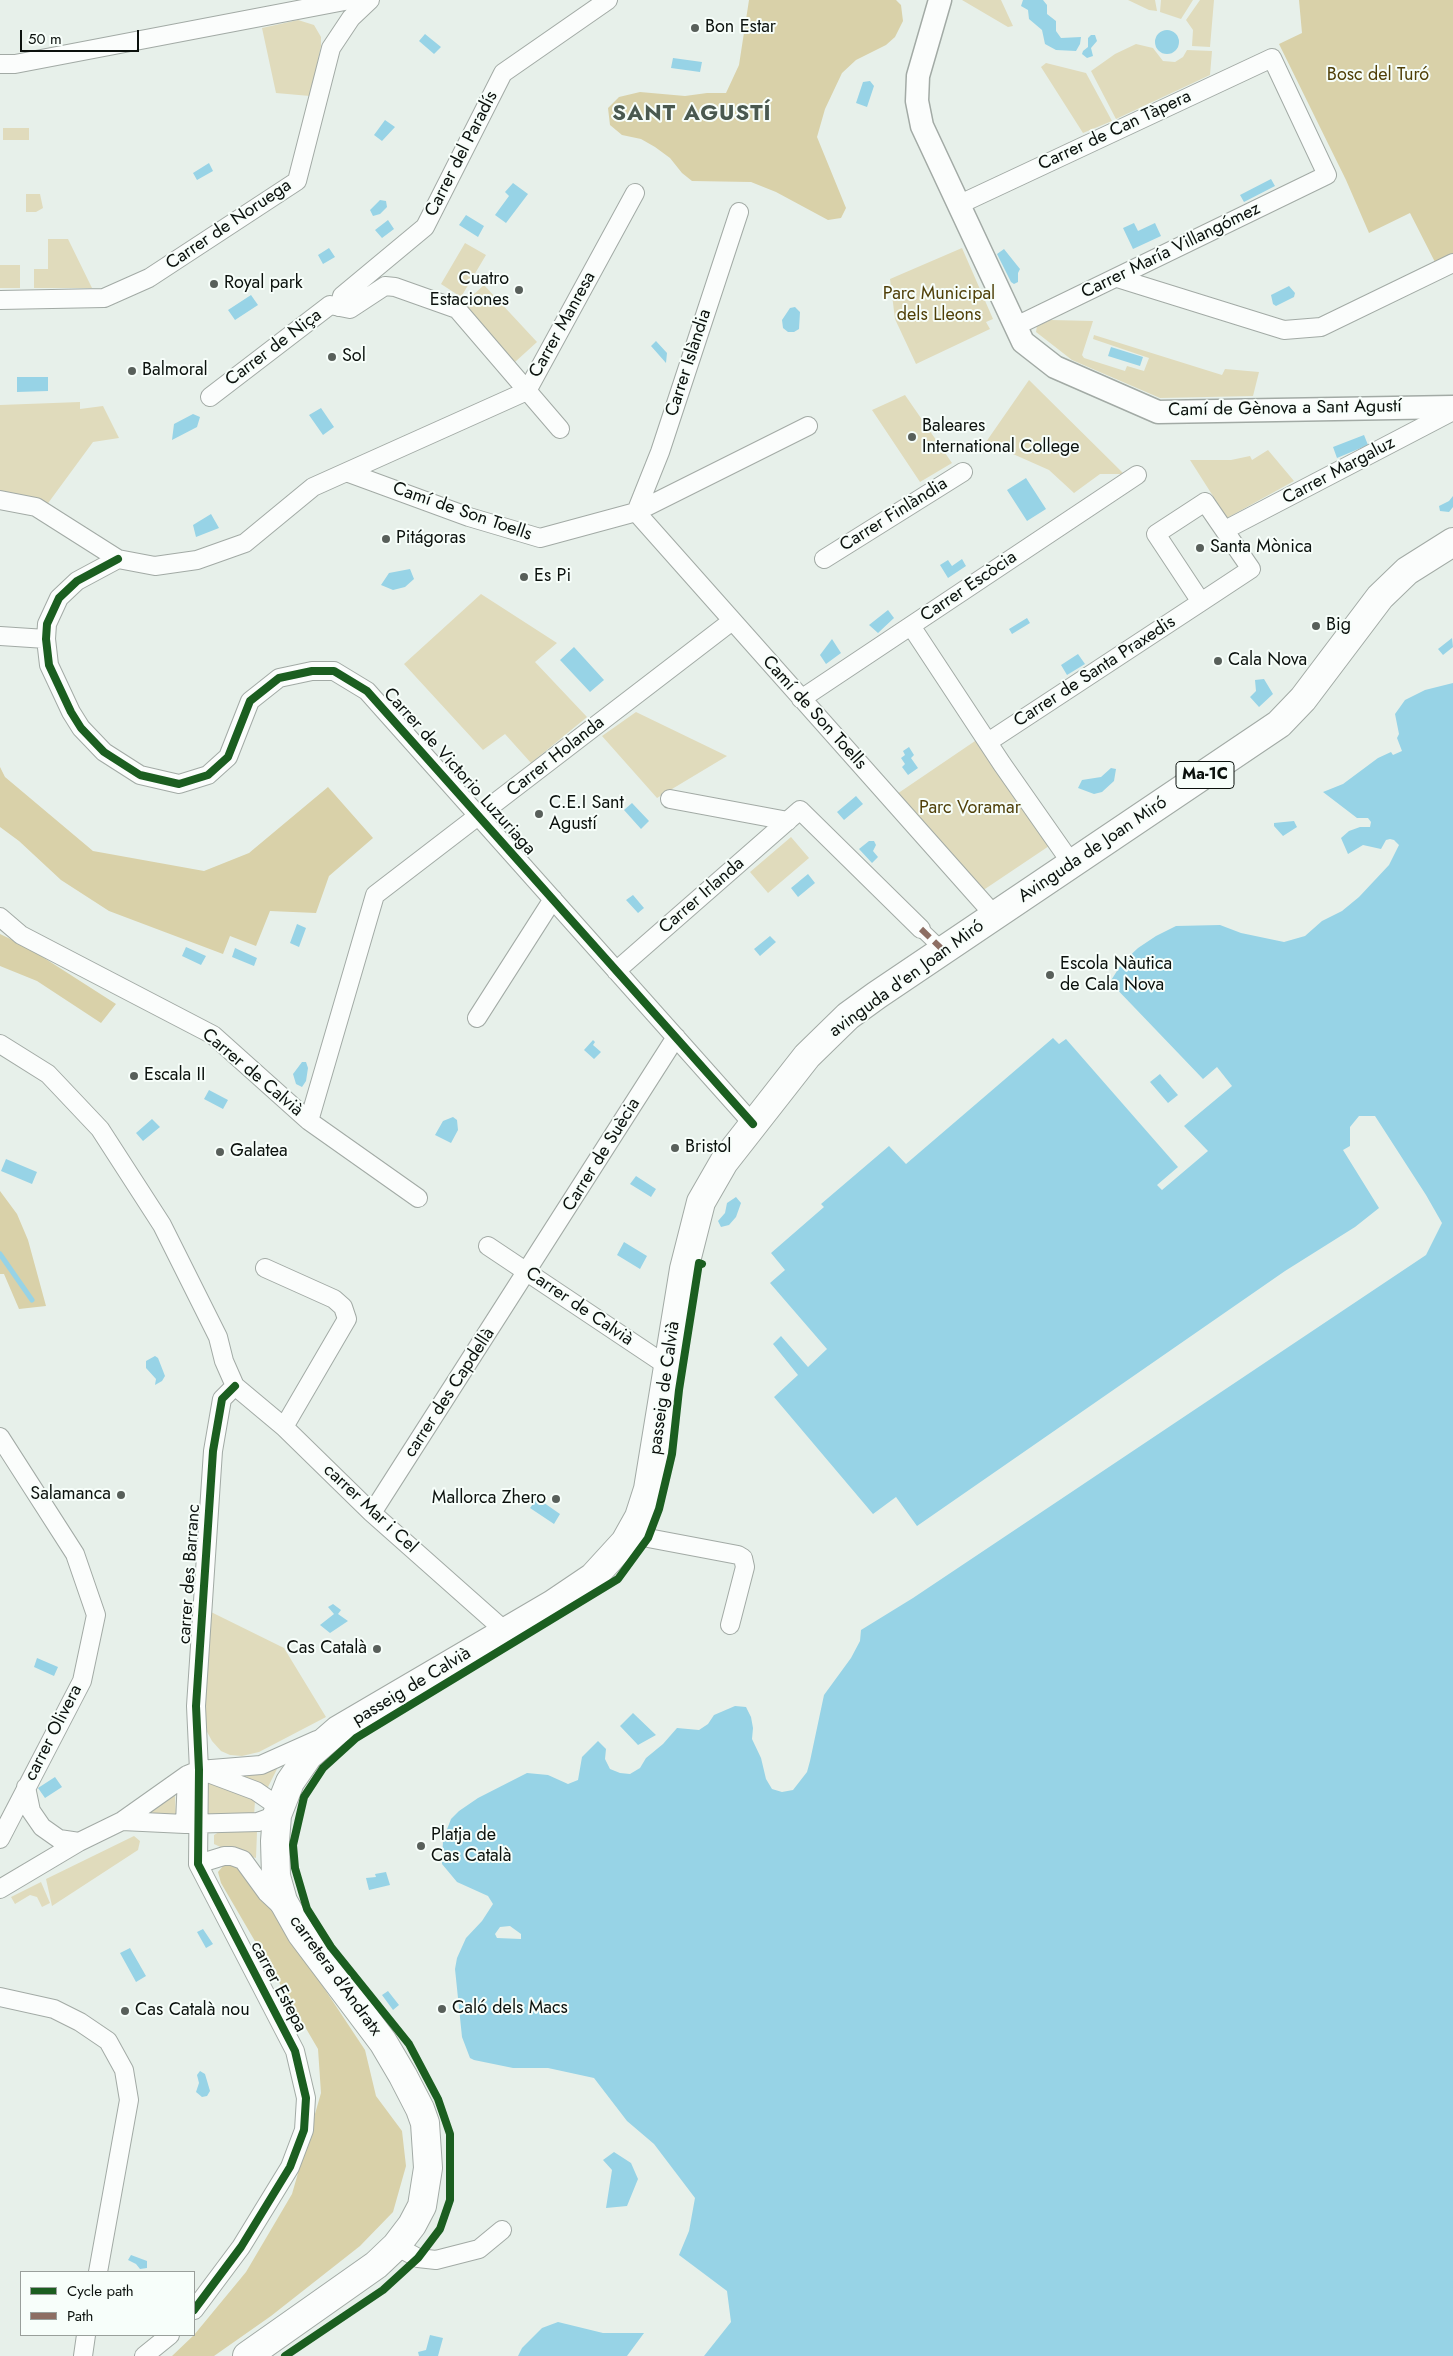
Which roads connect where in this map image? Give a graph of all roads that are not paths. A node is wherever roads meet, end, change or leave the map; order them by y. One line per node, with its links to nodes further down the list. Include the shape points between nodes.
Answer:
1 (350, 0): 6 (street, via 15,64)
2 (370, 0): 12 (street, Carrer de Noruega, via 350,18 331,48 297,181 149,278 104,298)
3 (608, 0): 13 (street, Carrer del Paradís, via 503,73 425,227 342,296)
4 (940, 0): 8 (street, Camí de Gènova a Sant Agustí, via 918,76 917,101 922,126)
5 (1272, 58): 8 (street, Carrer de Can Tàpera); 11 (street, Carrer María Villangómez, via 1327,175)
6 (0, 64)
7 (635, 193): 15 (street, Carrer Manresa)
8 (958, 205): 14 (street, Camí de Gènova a Sant Agustí)
9 (739, 212): 25 (street, Carrer Islàndia, via 660,452)
10 (1453, 263): 11 (street, via 1322,327 1284,330)
11 (1117, 278): 14 (street, Carrer María Villangómez)
12 (0, 300)
13 (339, 307): 15 (street, via 350,309 385,286 457,309); 16 (street, Carrer de Niça, via 330,305)
14 (1016, 326): 17 (street, Camí de Gènova a Sant Agustí, via 1023,342 1055,367 1158,412)
15 (527, 391): 20 (street); 22 (street, Carrer Manresa)
16 (210, 397)
17 (1453, 407)
18 (1453, 411): 26 (street, Carrer Margaluz)
19 (808, 426): 25 (street)
20 (560, 429)
21 (963, 472): 29 (street, Carrer Finlàndia)
22 (349, 473): 25 (street, Camí de Son Toells, via 469,517 540,538); 28 (street, via 313,487 245,543 197,560 155,566)
23 (1137, 475): 32 (street, Carrer Escòcia)
24 (0, 500): 28 (street, via 36,507)
25 (636, 512): 31 (street, Camí de Son Toells)
26 (1225, 530): 30 (street, Carrer de Santa Praxedis, via 1251,569); 30 (street, via 1206,502 1156,534)
27 (1453, 542): 40 (main road, Avinguda de Joan Miró / Ma-1C, via 1407,571 1385,592 1303,700 1279,724)
28 (118, 559): 34 (street, Carrer de Victorio Luzuriaga, via 77,581 59,598 47,624)
29 (824, 559)
30 (1201, 602): 36 (street, Carrer de Santa Praxedis)
31 (732, 621): 35 (street, Camí de Son Toells); 38 (street, Carrer Holanda)
32 (910, 626): 35 (street, Carrer Escòcia); 36 (street)
33 (0, 636): 34 (street)
34 (46, 639): 38 (street, Carrer de Victorio Luzuriaga, via 49,665 70,712 81,728 104,752 140,775 179,784 208,775 228,758 250,701 280,678 334,671 367,691)
35 (801, 699): 42 (street, Camí de Son Toells)
36 (988, 742): 40 (street)
37 (670, 799): 39 (street)
38 (478, 817): 41 (street, Carrer de Victorio Luzuriaga); 50 (street, Carrer Holanda, via 375,895)
39 (788, 820): 44 (street, via 800,810); 46 (street, Carrer Irlanda)
40 (1072, 864): 42 (main road, Avinguda de Joan Miró / Ma-1C)
41 (553, 899): 46 (street, Carrer de Victorio Luzuriaga); 47 (street)
42 (995, 916): 45 (main road, avinguda d'en Joan Miró / Ma-1C)
43 (0, 917): 50 (street, Carrer de Calvià, via 21,935 213,1035)
44 (921, 929): 45 (street)
45 (944, 951): 51 (main road, avinguda d'en Joan Miró / Ma-1C, via 848,1016 828,1034)
46 (616, 971): 48 (street, Carrer de Victorio Luzuriaga)
47 (476, 1018)
48 (676, 1037): 51 (street, Carrer de Victorio Luzuriaga); 55 (street, Carrer de Suècia)
49 (0, 1044): 57 (street, via 48,1074 100,1129 162,1225 218,1337)
50 (309, 1121): 52 (street, Carrer de Calvià)
51 (753, 1124): 56 (main road, avinguda d'en Joan Miró / Ma-1C, via 724,1162 701,1202 684,1269)
52 (418, 1198)
53 (488, 1246): 55 (street, Carrer de Calvià)
54 (265, 1268): 58 (street, via 334,1299 343,1307 347,1319)
55 (528, 1273): 56 (street, Carrer de Calvià); 60 (street, carrer des Capdellà)
56 (668, 1378): 61 (main road, carretera d'Andratx / Ma-1C, via 648,1489)
57 (235, 1386): 58 (street, carrer Mar i Cel); 65 (street, carrer des Barranc, via 222,1399 213,1451)
58 (284, 1427): 60 (street, carrer Mar i Cel)
59 (0, 1437): 66 (street, carrer Olivera, via 75,1554 96,1615 82,1681)
60 (372, 1513): 63 (street, carrer Mar i Cel)
61 (633, 1529): 62 (street, via 648,1538 741,1556 745,1567); 63 (main road, carretera d'Andratx / Ma-1C, via 593,1577)
62 (730, 1625)
63 (504, 1632): 64 (main road, carretera d'Andratx / Ma-1C)
64 (338, 1730): 65 (street, via 261,1765); 67 (main road, carretera d'Andratx / Ma-1C, via 308,1756 290,1782)
65 (193, 1773): 67 (street, via 256,1791); 68 (street); 69 (street, carrer des Barranc)
66 (26, 1787): 70 (street, carrer Olivera); 71 (street, via 31,1811 42,1827 60,1839)
67 (278, 1811): 69 (street, via 258,1822); 74 (main road, carretera d'Andratx / Ma-1C, via 274,1861)
68 (122, 1821): 69 (street); 71 (street)
69 (192, 1824): 72 (street, carrer des Barranc)
70 (0, 1839)
71 (79, 1842): 73 (street)
72 (198, 1864): 74 (street, via 224,1856 243,1860 267,1893); 79 (street, carrer Estepa, via 295,2052 306,2098 304,2130 290,2167 241,2248)
73 (0, 1889)
74 (288, 1912): 77 (main road, carretera d'Andratx / Ma-1C, via 383,2042 420,2109 427,2138 425,2196 412,2224)
75 (0, 1997): 78 (street, via 54,2009 80,2022 108,2041 124,2070 129,2100)
76 (502, 2230): 77 (street, via 479,2249 436,2260 418,2258)
77 (396, 2246): 82 (main road, carretera d'Andratx / Ma-1C, via 376,2265)
78 (98, 2271)
79 (195, 2309)
80 (86, 2336): 83 (street)
81 (169, 2336): 84 (street)
82 (261, 2352)
83 (83, 2356)
84 (144, 2356)

